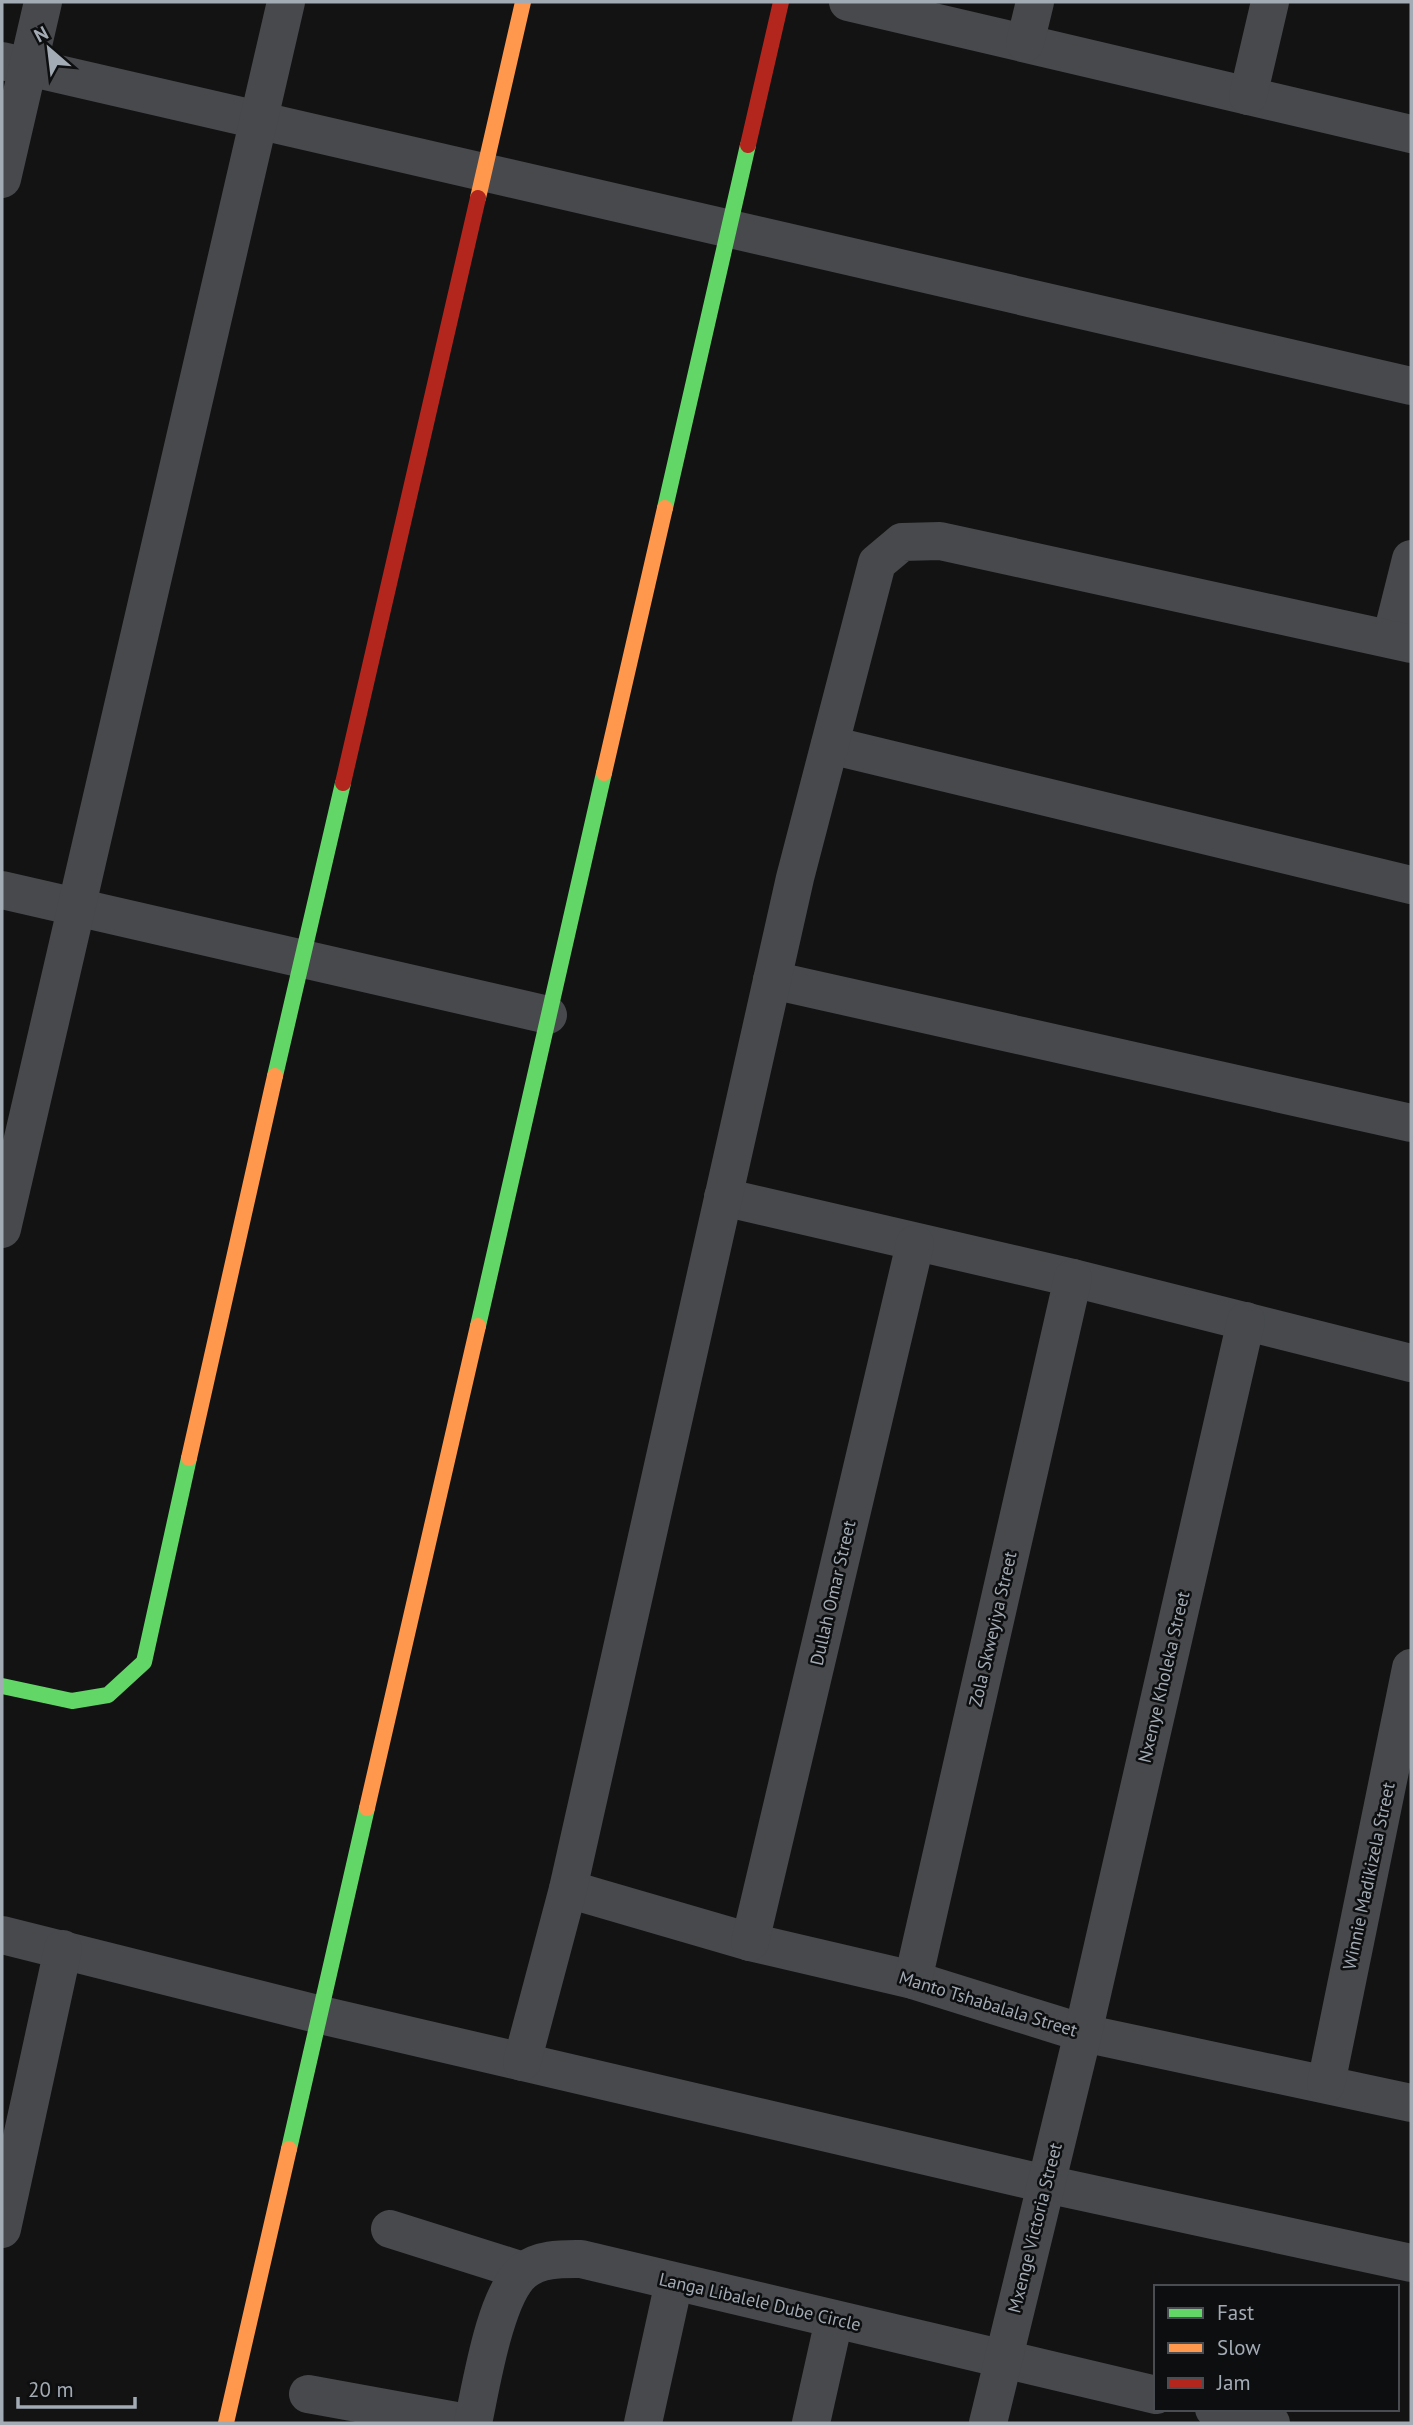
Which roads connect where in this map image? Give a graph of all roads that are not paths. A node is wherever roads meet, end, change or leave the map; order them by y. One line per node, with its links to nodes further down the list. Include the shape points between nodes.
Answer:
1 (43, 2): 9 (street)
2 (286, 2): 11 (street)
3 (523, 2): 13 (street)
4 (781, 2): 15 (street)
5 (848, 2): 8 (street)
6 (1035, 2): 8 (street)
7 (1270, 2): 10 (street)
8 (1026, 43): 10 (street)
9 (15, 64): 11 (street); 14 (street)
10 (1248, 96): 12 (street)
11 (260, 119): 13 (street); 22 (street)
12 (1411, 134)
13 (485, 171): 15 (street); 23 (street)
14 (2, 179)
15 (729, 227): 16 (street); 25 (street)
16 (1411, 386)
17 (1411, 559): 18 (street)
18 (1401, 642): 19 (street, via 940,541 902,542 877,562)
19 (830, 745): 20 (street); 24 (street)
20 (1411, 885)
21 (2, 890): 22 (street)
22 (76, 907): 23 (street); 28 (street)
23 (303, 958): 25 (street); 34 (street, via 145,1662 108,1695 72,1701)
24 (772, 980): 26 (street); 27 (street)
25 (548, 1015): 40 (street)
26 (1411, 1124)
27 (723, 1197): 29 (street); 35 (street)
28 (2, 1229)
29 (915, 1244): 30 (street); 37 (street, Dullah Omar Street)
30 (1073, 1278): 31 (street); 39 (street, Zola Skweyiya Street)
31 (1246, 1321): 32 (street); 41 (street, Nxenye Kholeka Street)
32 (1411, 1363)
33 (1411, 1668): 43 (street, Winnie Madikizela Street)
34 (2, 1686)
35 (568, 1889): 37 (street, Manto Tshabalala Street); 42 (street)
36 (2, 1935): 38 (street)
37 (750, 1942): 39 (street, Manto Tshabalala Street)
38 (62, 1949): 40 (street); 45 (street)
39 (913, 1980): 41 (street, Manto Tshabalala Street)
40 (321, 2015): 42 (street); 56 (street)
41 (1083, 2033): 43 (street, Manto Tshabalala Street); 46 (street, Mxenge Victoria Street)
42 (522, 2062): 46 (street)
43 (1326, 2084): 44 (street, Manto Tshabalala Street)
44 (1411, 2103)
45 (8, 2175): 47 (street)
46 (1046, 2185): 49 (street); 53 (street, Mxenge Victoria Street)
47 (2, 2229)
48 (390, 2229): 50 (street)
49 (1411, 2263)
50 (523, 2271): 51 (street, Langa Libalele Dube Circle, via 554,2259 581,2259); 58 (street, via 502,2305)
51 (674, 2282): 52 (street, Langa Libalele Dube Circle); 59 (street)
52 (834, 2320): 53 (street, Langa Libalele Dube Circle); 60 (street)
53 (1003, 2358): 55 (street, Langa Libalele Dube Circle); 61 (street, Mxenge Victoria Street)
54 (308, 2394): 57 (street)
55 (1154, 2395)
56 (226, 2423)
57 (467, 2423)
58 (473, 2423)
59 (643, 2423)
60 (811, 2423)
61 (988, 2423)

